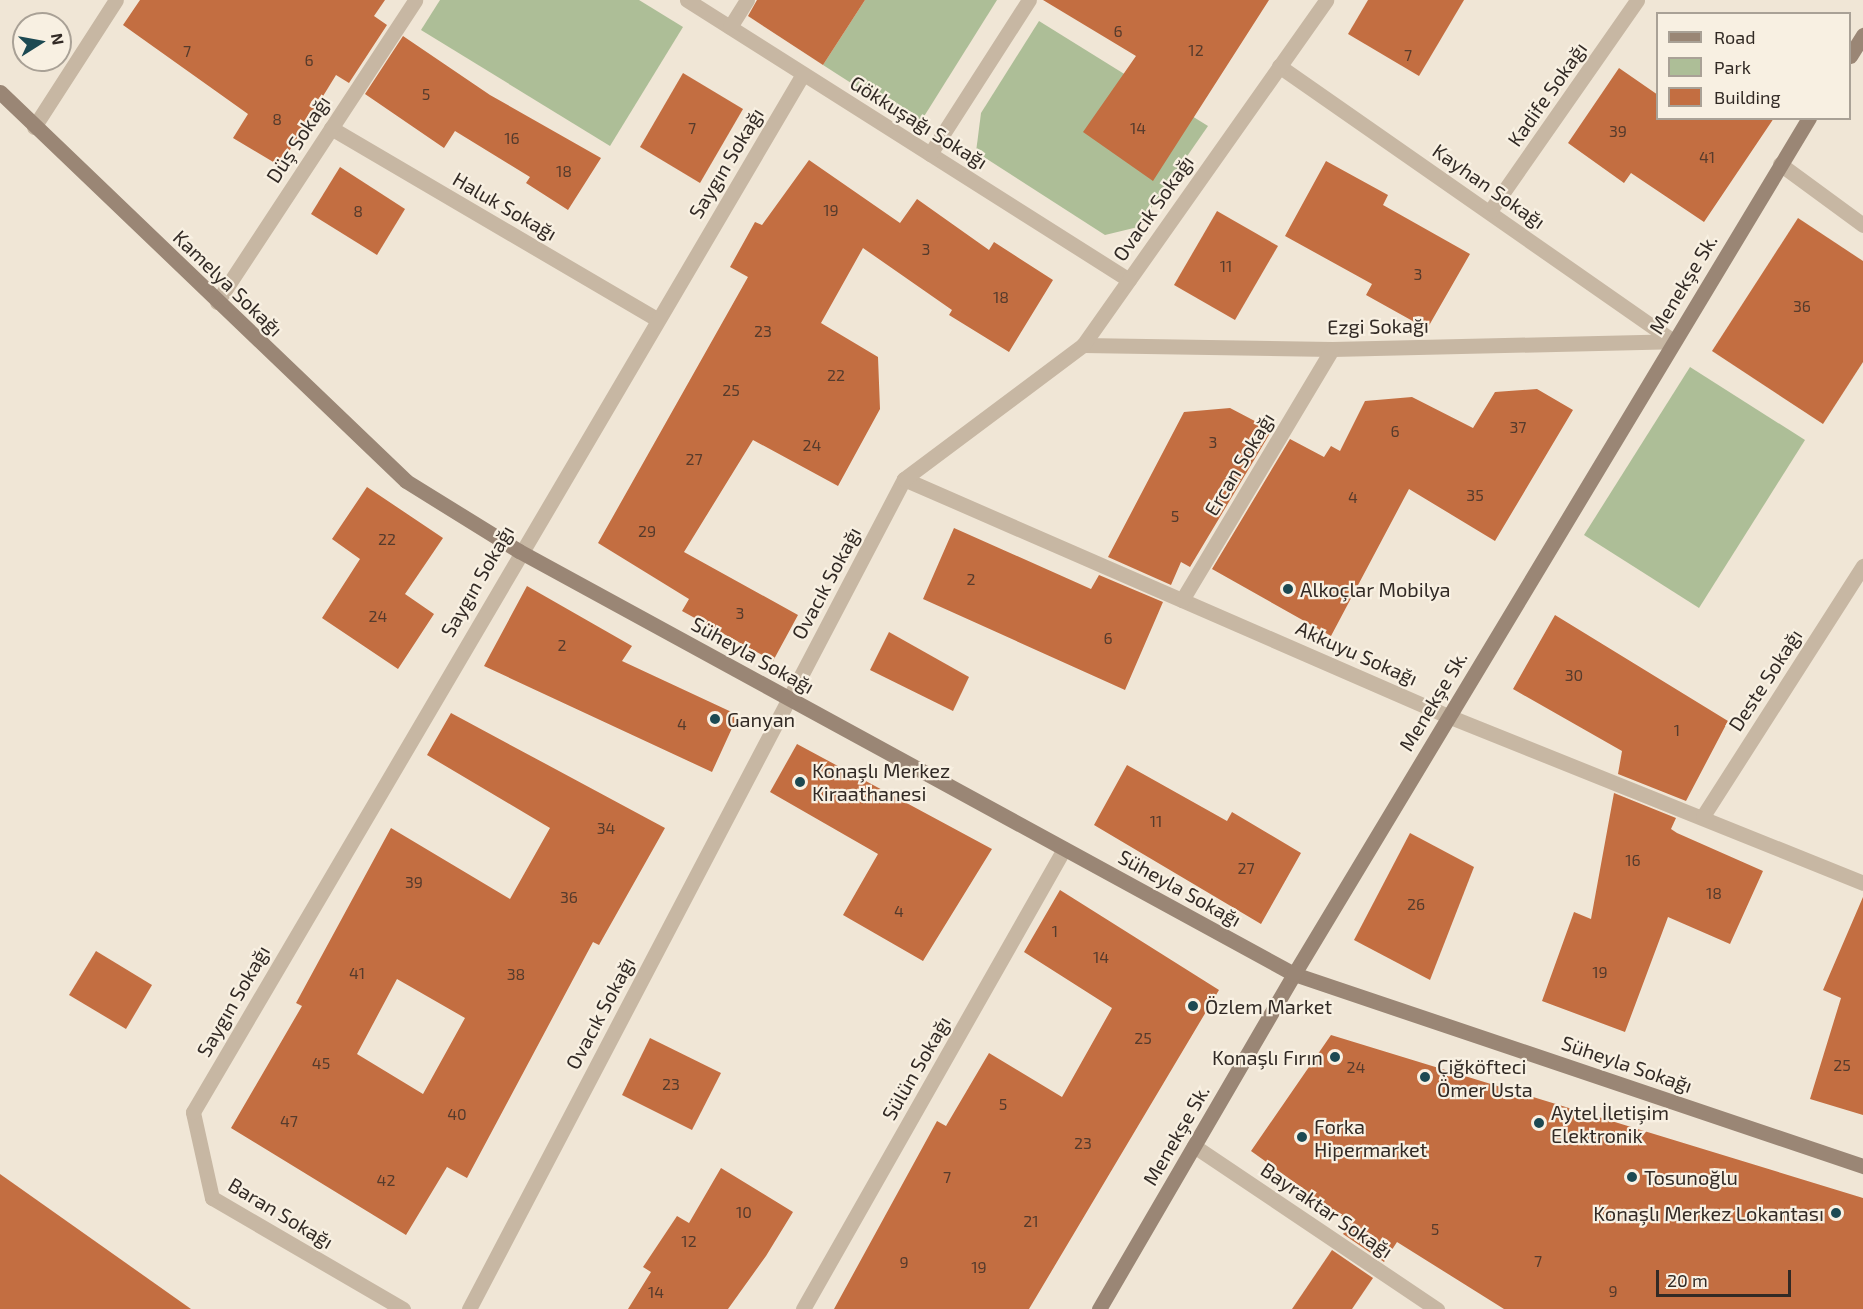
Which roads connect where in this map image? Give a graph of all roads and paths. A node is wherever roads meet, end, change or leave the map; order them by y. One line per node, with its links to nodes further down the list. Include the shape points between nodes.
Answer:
1 (116, 0): 15 (street)
2 (415, 0): 16 (street, Düş Sokağı)
3 (687, 0): 8 (street, Gökkuşağı Sokağı)
4 (747, 0): 8 (street)
5 (1029, 0): 17 (street)
6 (1326, 0): 11 (street, Ovacık Sokağı)
7 (1637, 0): 19 (street, Kadife Sokağı)
8 (730, 27): 12 (street, Gökkuşağı Sokağı)
9 (1863, 35): 10 (street)
10 (1851, 54)
11 (1279, 66): 19 (street, Kayhan Sokağı); 21 (street, Ovacık Sokağı)
12 (803, 74): 17 (street, Gökkuşağı Sokağı); 23 (street, Saygın Sokağı)
13 (0, 92): 15 (street, Kamelya Sokağı)
14 (1808, 120): 18 (street, Menekşe Sk.)
15 (34, 127): 22 (street, Kamelya Sokağı)
16 (331, 128): 22 (street, Düş Sokağı); 23 (street, Haluk Sokağı)
17 (930, 154): 21 (street, Gökkuşağı Sokağı)
18 (1779, 164): 20 (street); 24 (street, Menekşe Sk.)
19 (1490, 211): 24 (street, Kayhan Sokağı)
20 (1863, 225)
21 (1129, 280): 25 (street, Ovacık Sokağı)
22 (217, 302): 28 (street, Kamelya Sokağı, via 406,481)
23 (657, 320): 28 (street, Saygın Sokağı)
24 (1674, 341): 26 (street, Ezgi Sokağı); 32 (street, Menekşe Sk.)
25 (1083, 345): 26 (street, Ezgi Sokağı); 27 (street, Ovacık Sokağı)
26 (1332, 349): 30 (street, Ercan Sokağı)
27 (904, 479): 30 (street, Akkuyu Sokağı); 31 (street, Ovacık Sokağı)
28 (519, 551): 31 (street, Süheyla Sokağı); 37 (street, Saygın Sokağı)
29 (1863, 566): 33 (street, Deste Sokağı)
30 (1182, 600): 32 (street, Akkuyu Sokağı)
31 (789, 699): 34 (street, Süheyla Sokağı); 41 (street, Ovacık Sokağı)
32 (1448, 716): 33 (street, Akkuyu Sokağı); 36 (street, Menekşe Sk.)
33 (1703, 816): 35 (street, Akkuyu Sokağı)
34 (1064, 849): 36 (street, Süheyla Sokağı); 42 (street, Sülün Sokağı)
35 (1863, 883)
36 (1293, 974): 38 (street, Menekşe Sk.); 39 (street, Süheyla Sokağı)
37 (193, 1112): 40 (street, Baran Sokağı, via 212,1198)
38 (1194, 1146): 43 (street, Menekşe Sk.); 44 (street, Bayraktar Sokağı)
39 (1863, 1166)
40 (403, 1309)
41 (469, 1309)
42 (803, 1309)
43 (1099, 1309)
44 (1437, 1309)

